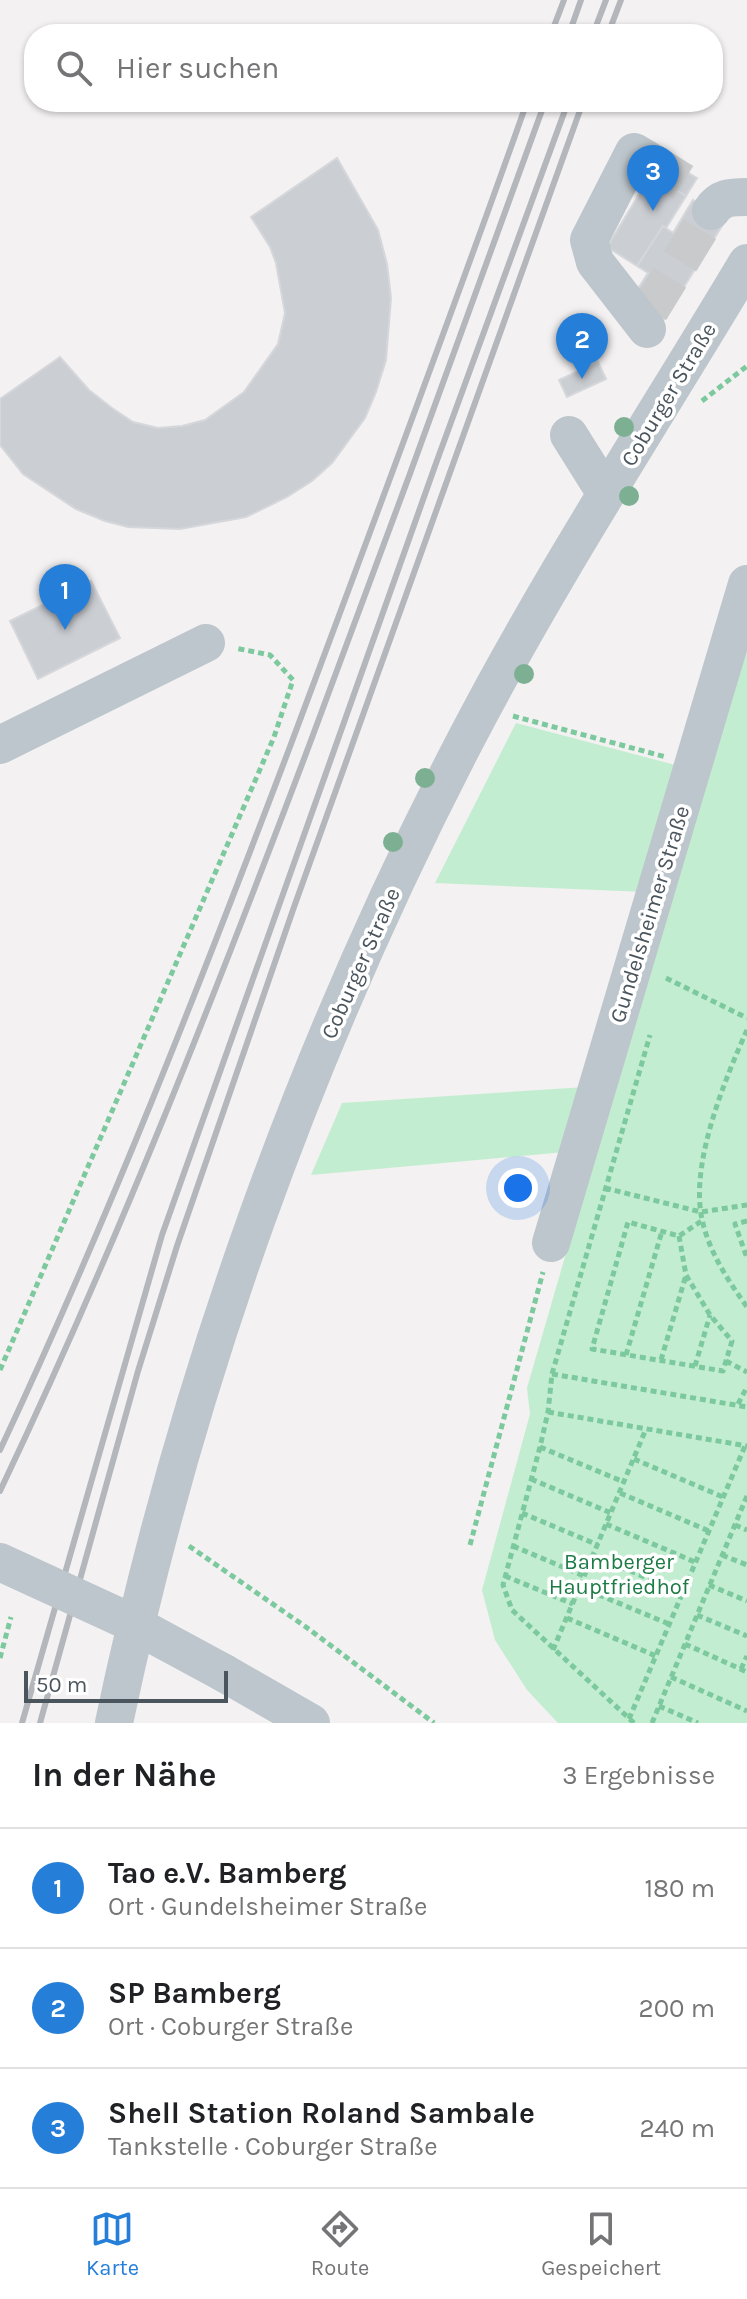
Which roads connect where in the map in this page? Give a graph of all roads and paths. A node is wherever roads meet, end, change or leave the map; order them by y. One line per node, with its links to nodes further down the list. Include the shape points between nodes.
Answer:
1 (651, 162): 4 (street, via 634,152 589,240 595,262 648,319)
2 (747, 263): 4 (street, Coburger Straße)
3 (747, 366): 4 (path)
4 (687, 392): 6 (street, Coburger Straße)
5 (569, 435): 6 (street)
6 (606, 494): 83 (street, Coburger Straße, via 465,741 335,1015 218,1333 181,1454)
7 (747, 584): 11 (street, Gundelsheimer Straße)
8 (206, 643): 10 (street); 31 (path, via 270,655 293,680 274,737)
9 (512, 716): 11 (path)
10 (0, 745)
11 (694, 764): 22 (street, Gundelsheimer Straße)
12 (666, 978): 13 (path)
13 (747, 1018)
14 (747, 1030): 17 (path, via 723,1083 706,1150)
15 (605, 1188): 17 (path)
16 (747, 1205): 17 (path)
17 (701, 1212): 18 (path)
18 (703, 1220): 21 (path); 25 (path, via 723,1273)
19 (747, 1221): 23 (path, via 735,1224)
20 (662, 1231): 21 (path); 27 (path); 27 (path, via 628,1222 592,1349)
21 (679, 1236): 24 (path)
22 (551, 1243): 53 (path)
23 (747, 1258)
24 (686, 1275): 26 (path); 28 (path)
25 (747, 1307)
26 (710, 1315): 29 (path, via 732,1341); 30 (path)
27 (626, 1355): 28 (path)
28 (661, 1360): 30 (path)
29 (726, 1361): 30 (path, via 723,1371); 32 (path)
30 (695, 1366)
31 (0, 1370)
32 (747, 1372)
33 (747, 1387): 34 (path)
34 (738, 1404): 35 (path); 36 (path, via 552,1374)
35 (747, 1407)
36 (548, 1412): 37 (path); 39 (path)
37 (646, 1429): 38 (path); 40 (path)
38 (746, 1446): 45 (path)
39 (540, 1447): 41 (path); 42 (path)
40 (634, 1459): 42 (path); 45 (path)
41 (531, 1479): 46 (path); 47 (path)
42 (624, 1482): 43 (path)
43 (620, 1493): 47 (path); 51 (path)
44 (747, 1496): 49 (path)
45 (723, 1497): 51 (path)
46 (522, 1513): 54 (path); 55 (path)
47 (611, 1513): 48 (path)
48 (606, 1524): 54 (path); 59 (path)
49 (735, 1525): 50 (path); 57 (path)
50 (747, 1530)
51 (709, 1531): 59 (path)
52 (182, 1541): 85 (path)
53 (470, 1545)
54 (598, 1545): 56 (path)
55 (513, 1546): 61 (path); 62 (path)
56 (593, 1555): 62 (path); 65 (path)
57 (722, 1555): 60 (path); 63 (path)
58 (0, 1562): 84 (street, bridge, via 126,1620)
59 (695, 1562): 65 (path)
60 (747, 1565)
61 (505, 1576): 67 (path); 74 (path, via 512,1610)
62 (584, 1576): 64 (path)
63 (709, 1585): 66 (path); 68 (path)
64 (580, 1587): 67 (path); 71 (path)
65 (682, 1593): 71 (path)
66 (747, 1601)
67 (573, 1604): 70 (path)
68 (697, 1615): 72 (path); 73 (path)
69 (11, 1617): 77 (path)
70 (567, 1618): 74 (path); 75 (path)
71 (669, 1624): 75 (path)
72 (747, 1636)
73 (685, 1644): 78 (path); 79 (path)
74 (553, 1650): 82 (path)
75 (656, 1656): 82 (path)
76 (747, 1656): 78 (path)
77 (0, 1658)
78 (744, 1671)
79 (671, 1677): 80 (path); 81 (path)
80 (659, 1706): 86 (path); 87 (path)
81 (747, 1711)
82 (632, 1721)
83 (114, 1723)
84 (311, 1723)
85 (434, 1723)
86 (652, 1723)
87 (698, 1723)

